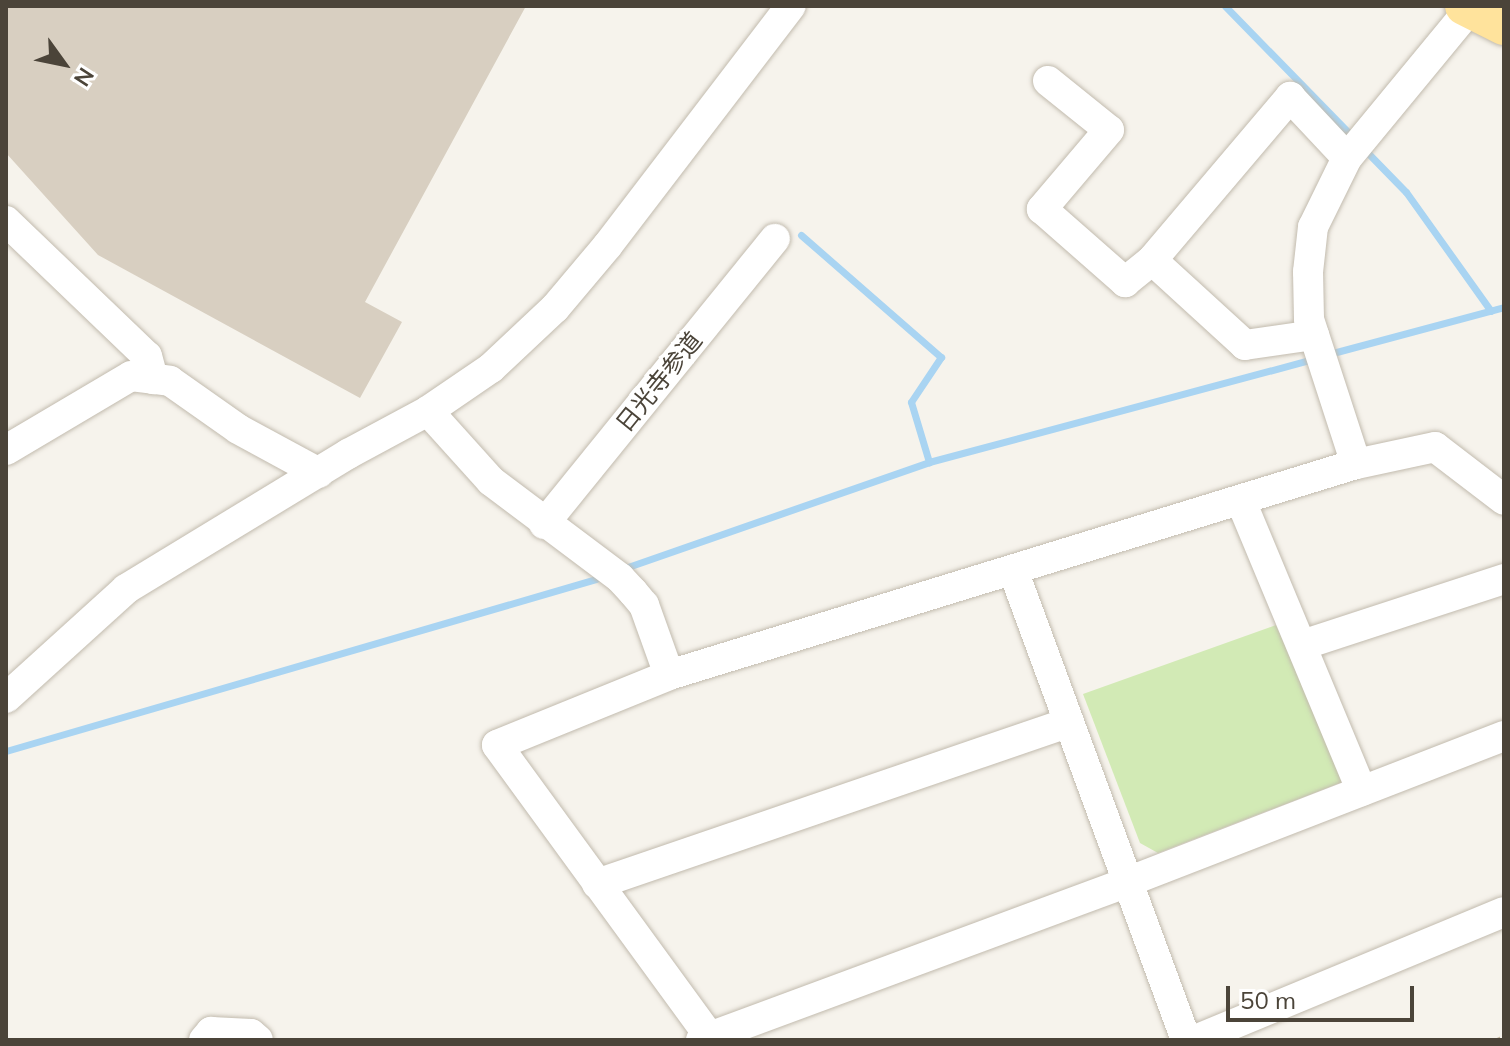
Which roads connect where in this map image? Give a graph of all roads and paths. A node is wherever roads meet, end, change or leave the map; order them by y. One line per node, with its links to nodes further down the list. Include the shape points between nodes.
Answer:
1 (791, 6): 11 (street, via 555,308 491,368)
2 (1467, 8): 3 (main road); 5 (street)
3 (1504, 26)
4 (1048, 81): 8 (street, via 1109,130 1042,209 1125,282)
5 (1347, 158): 8 (street, via 1290,97); 9 (street, via 1313,227 1308,272)
6 (6, 221): 10 (street, via 147,356)
7 (775, 239): 17 (street, 日光寺参道)
8 (1152, 260): 9 (street, via 1245,345)
9 (1314, 335): 13 (street)
10 (153, 379): 12 (street, via 131,376); 14 (street, via 170,381 238,429)
11 (428, 411): 14 (street); 17 (street, via 491,481)
12 (6, 450)
13 (1356, 464): 15 (street, via 1435,447); 16 (street)
14 (319, 473): 22 (street, via 126,589)
15 (1504, 500)
16 (1241, 501): 18 (street); 20 (street)
17 (544, 524): 21 (street, via 620,578 644,605)
18 (1013, 570): 21 (street); 23 (street)
19 (1504, 579): 20 (street)
20 (1302, 645): 25 (street)
21 (669, 675): 27 (street, via 497,745)
22 (6, 698)
23 (1069, 722): 26 (street); 27 (street)
24 (1504, 736): 25 (street)
25 (1362, 791): 26 (street)
26 (1130, 881): 30 (street); 33 (street)
27 (597, 884): 30 (street)
28 (1504, 912): 34 (street)
29 (1504, 1037): 35 (path)
30 (707, 1038)
31 (204, 1040): 32 (street, via 211,1032 251,1034)
32 (258, 1040)
33 (1186, 1040)
34 (1195, 1040)
35 (1497, 1040)

